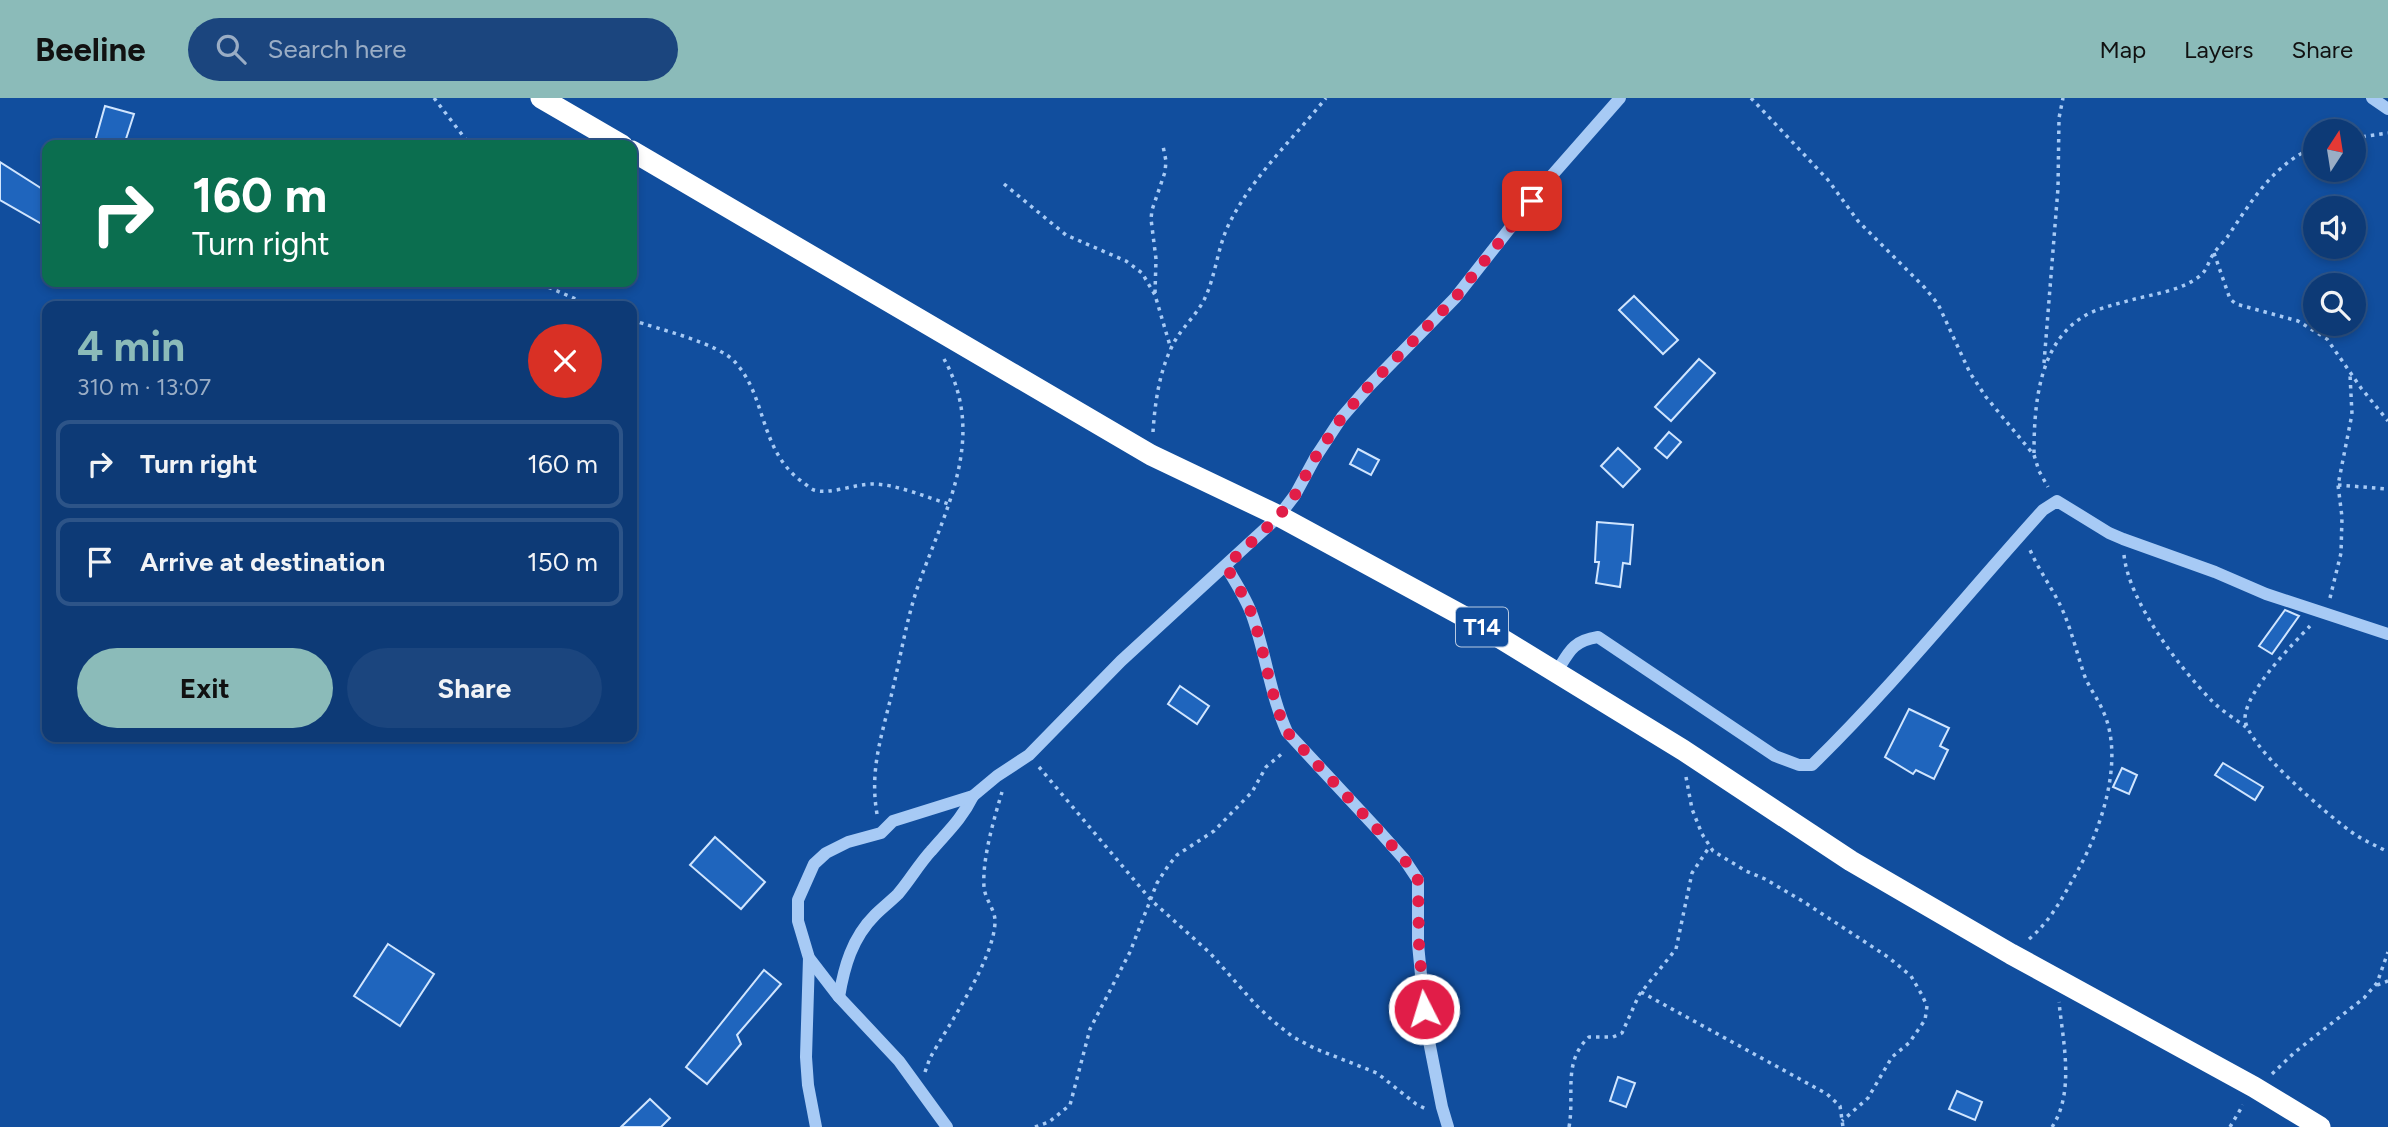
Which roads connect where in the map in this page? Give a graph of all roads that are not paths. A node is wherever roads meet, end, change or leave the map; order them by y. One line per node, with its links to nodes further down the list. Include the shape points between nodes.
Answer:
1 (541, 98): 5 (highway)
2 (1620, 98): 7 (street, via 1455,298 1342,417)
3 (2372, 98): 4 (street)
4 (2388, 109)
5 (613, 140)
6 (637, 154): 7 (highway, T14, via 1151,455)
7 (1279, 516): 8 (street); 10 (highway, T14, via 1474,622)
8 (1226, 566): 11 (street, via 1121,661 1029,755); 14 (street, via 1252,614 1287,732 1418,880 1426,1026)
9 (2388, 634): 10 (street, via 2266,594 2123,539 2057,501 2043,510 1812,765 1775,757 1598,637 1582,639 1572,647)
10 (1556, 673): 17 (highway, T14, via 1851,861)
11 (973, 796): 12 (street, via 893,821 881,834 849,842 814,864 798,900); 13 (street, via 955,827 859,936 845,962)
12 (808, 958): 13 (street); 15 (street, via 806,1057)
13 (839, 997): 16 (street, via 900,1061)
14 (1447, 1122)
15 (816, 1127)
16 (947, 1127)
17 (2320, 1127)

